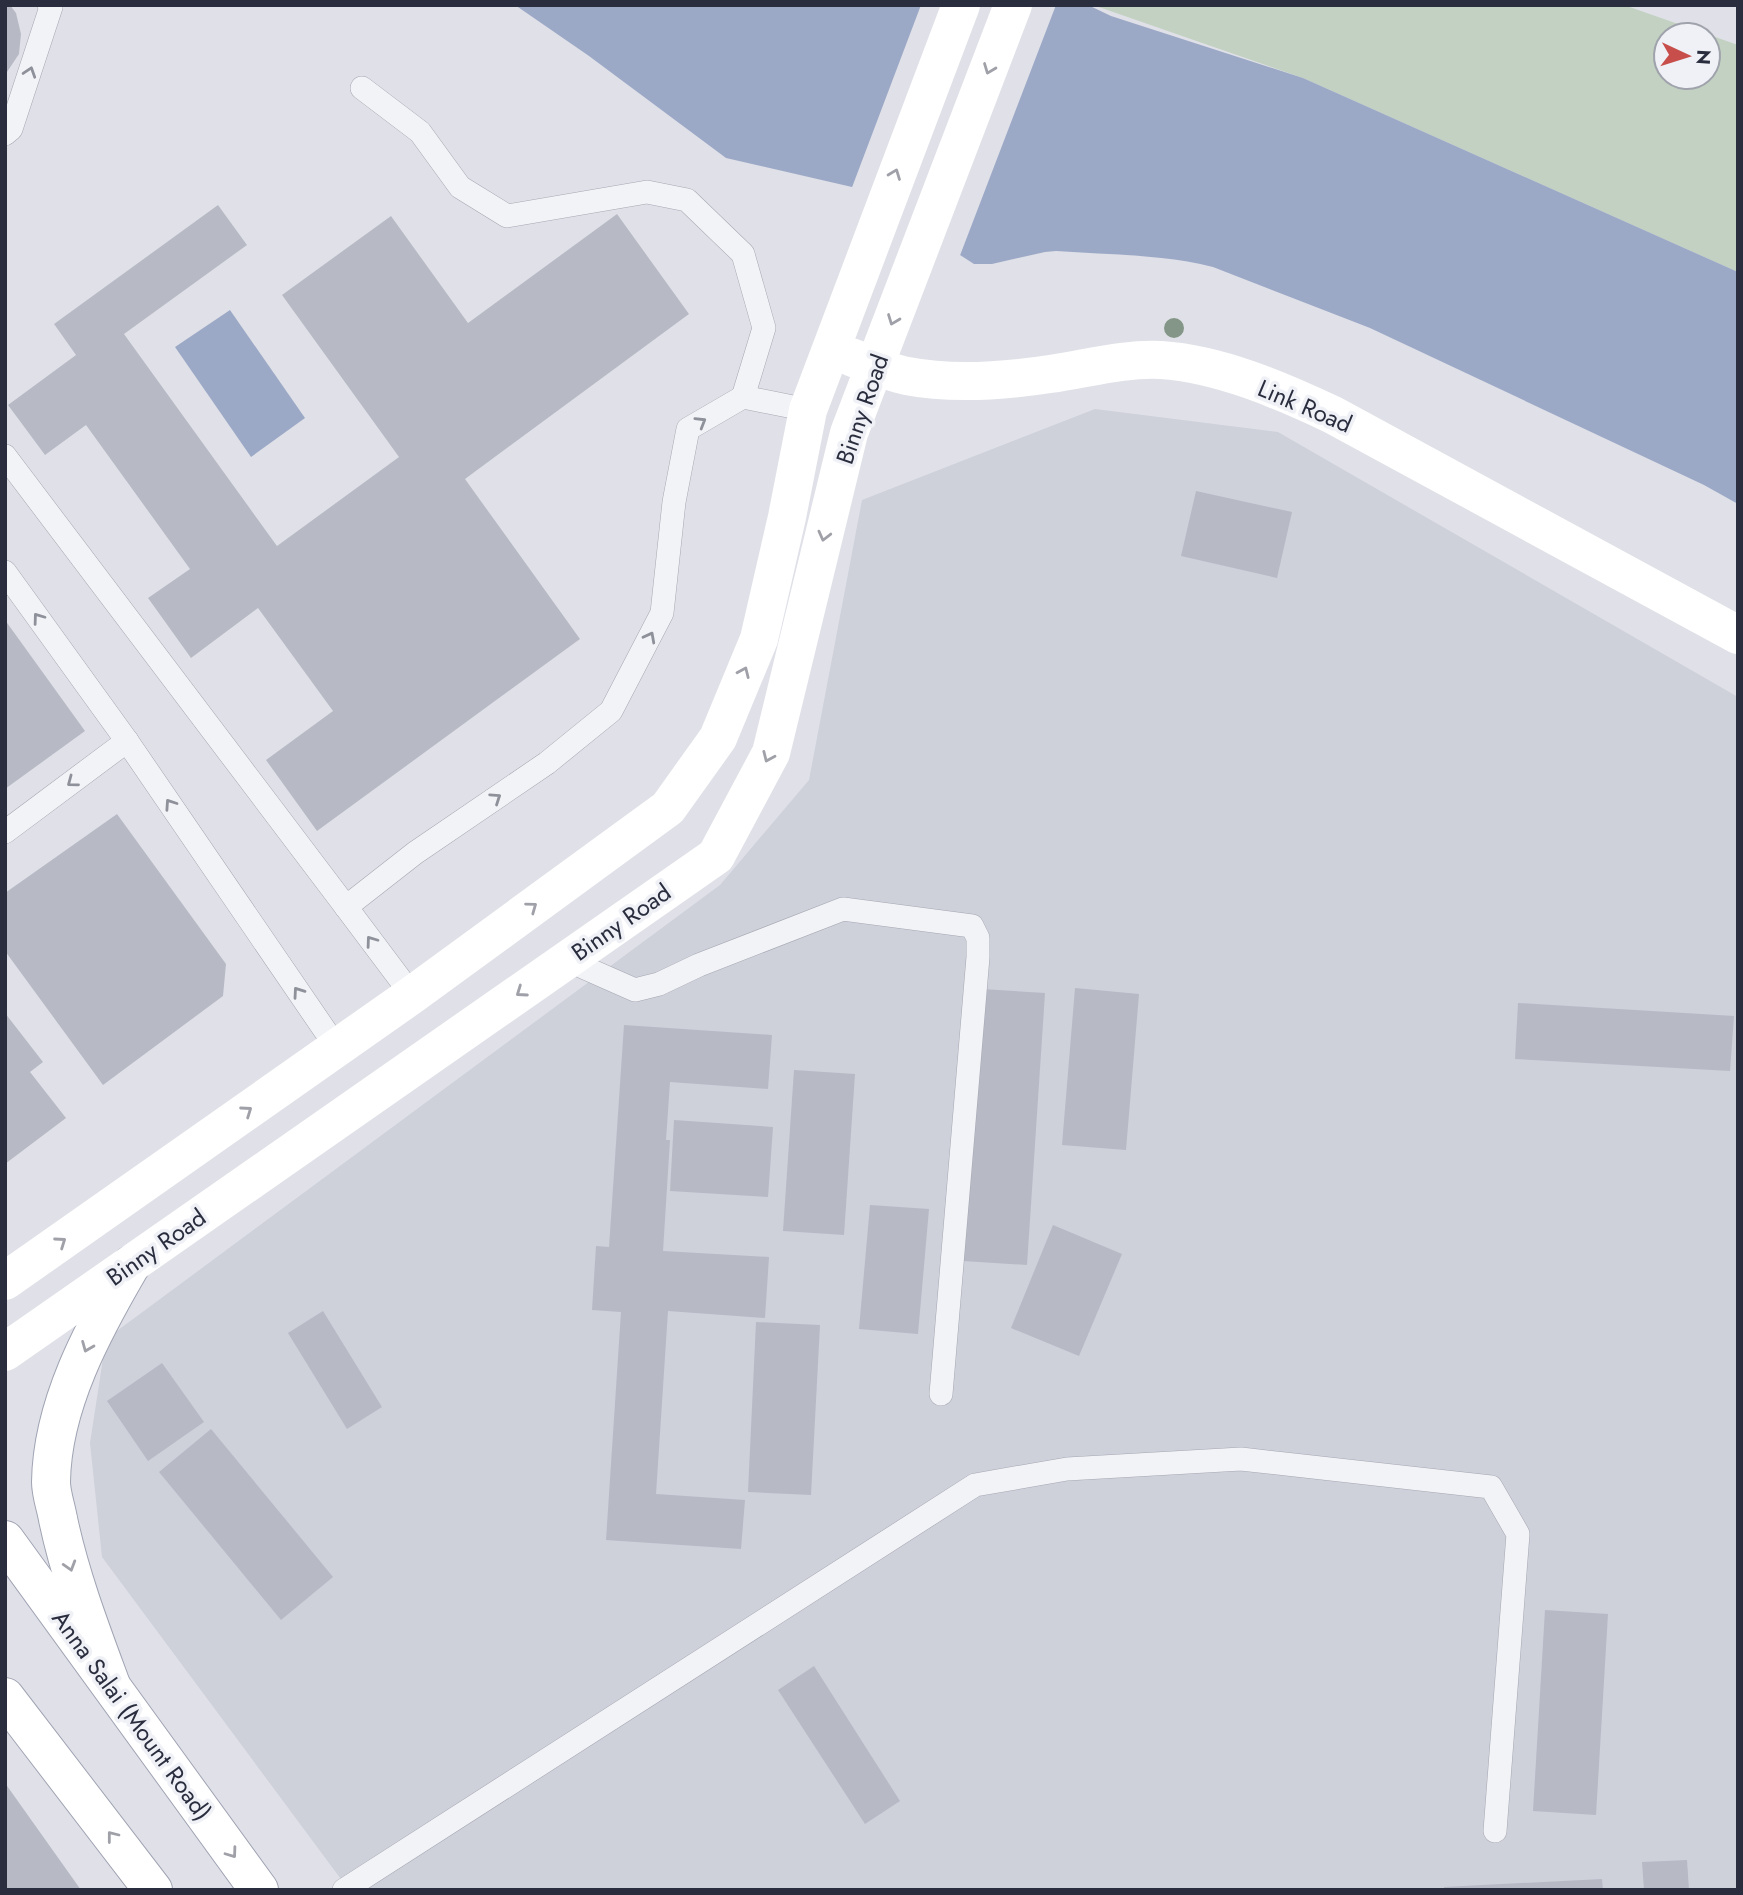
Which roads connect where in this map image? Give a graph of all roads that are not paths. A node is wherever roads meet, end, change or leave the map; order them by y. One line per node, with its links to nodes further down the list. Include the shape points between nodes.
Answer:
1 (49, 5): 5 (lane, one-way to 1, via 11,129)
2 (961, 5): 6 (main road, Binny Road, one-way to 2)
3 (1013, 5): 7 (main road, Binny Road, one-way to 7)
4 (362, 88): 8 (lane, via 420,132 460,187 507,216 647,192 687,200 743,254 764,328)
5 (5, 134)
6 (829, 349): 7 (main road, Link Road); 9 (main road, Binny Road)
7 (875, 366): 12 (main road, Link Road, via 907,376 955,381 1149,361 1213,370 1333,415); 16 (main road, Binny Road, one-way to 16, via 849,433 772,753 716,856)
8 (743, 397): 9 (lane); 15 (lane, one-way to 8, via 415,853 547,763 611,711 662,614 674,502 688,429)
9 (808, 410): 17 (main road, Binny Road, one-way to 9, via 668,808 718,738 759,639)
10 (5, 456): 15 (lane)
11 (5, 572): 13 (lane, one-way to 11)
12 (1738, 635)
13 (127, 741): 14 (lane, one-way to 14); 18 (lane, one-way to 13)
14 (5, 832)
15 (346, 907): 17 (lane, one-way to 15)
16 (567, 960): 19 (main road, Binny Road, one-way to 19); 22 (lane, via 635,990 843,909 972,926 978,938 978,957)
17 (412, 995): 18 (main road, Binny Road)
18 (337, 1048): 20 (main road, Binny Road, one-way to 18)
19 (131, 1265): 21 (main road, Binny Road); 24 (main road, one-way to 24, via 96,1324 60,1413 51,1483 64,1545)
20 (5, 1281)
21 (5, 1352)
22 (941, 1394)
23 (5, 1540): 24 (main road, Anna Salai (Mount Road))
24 (111, 1685): 28 (main road, Anna Salai (Mount Road), one-way to 28)
25 (5, 1697): 27 (main road, one-way to 25)
26 (1495, 1831): 29 (lane, via 1518,1534 1491,1488 1241,1459 1067,1469 975,1485)
27 (153, 1890)
28 (259, 1890)
29 (344, 1890)

